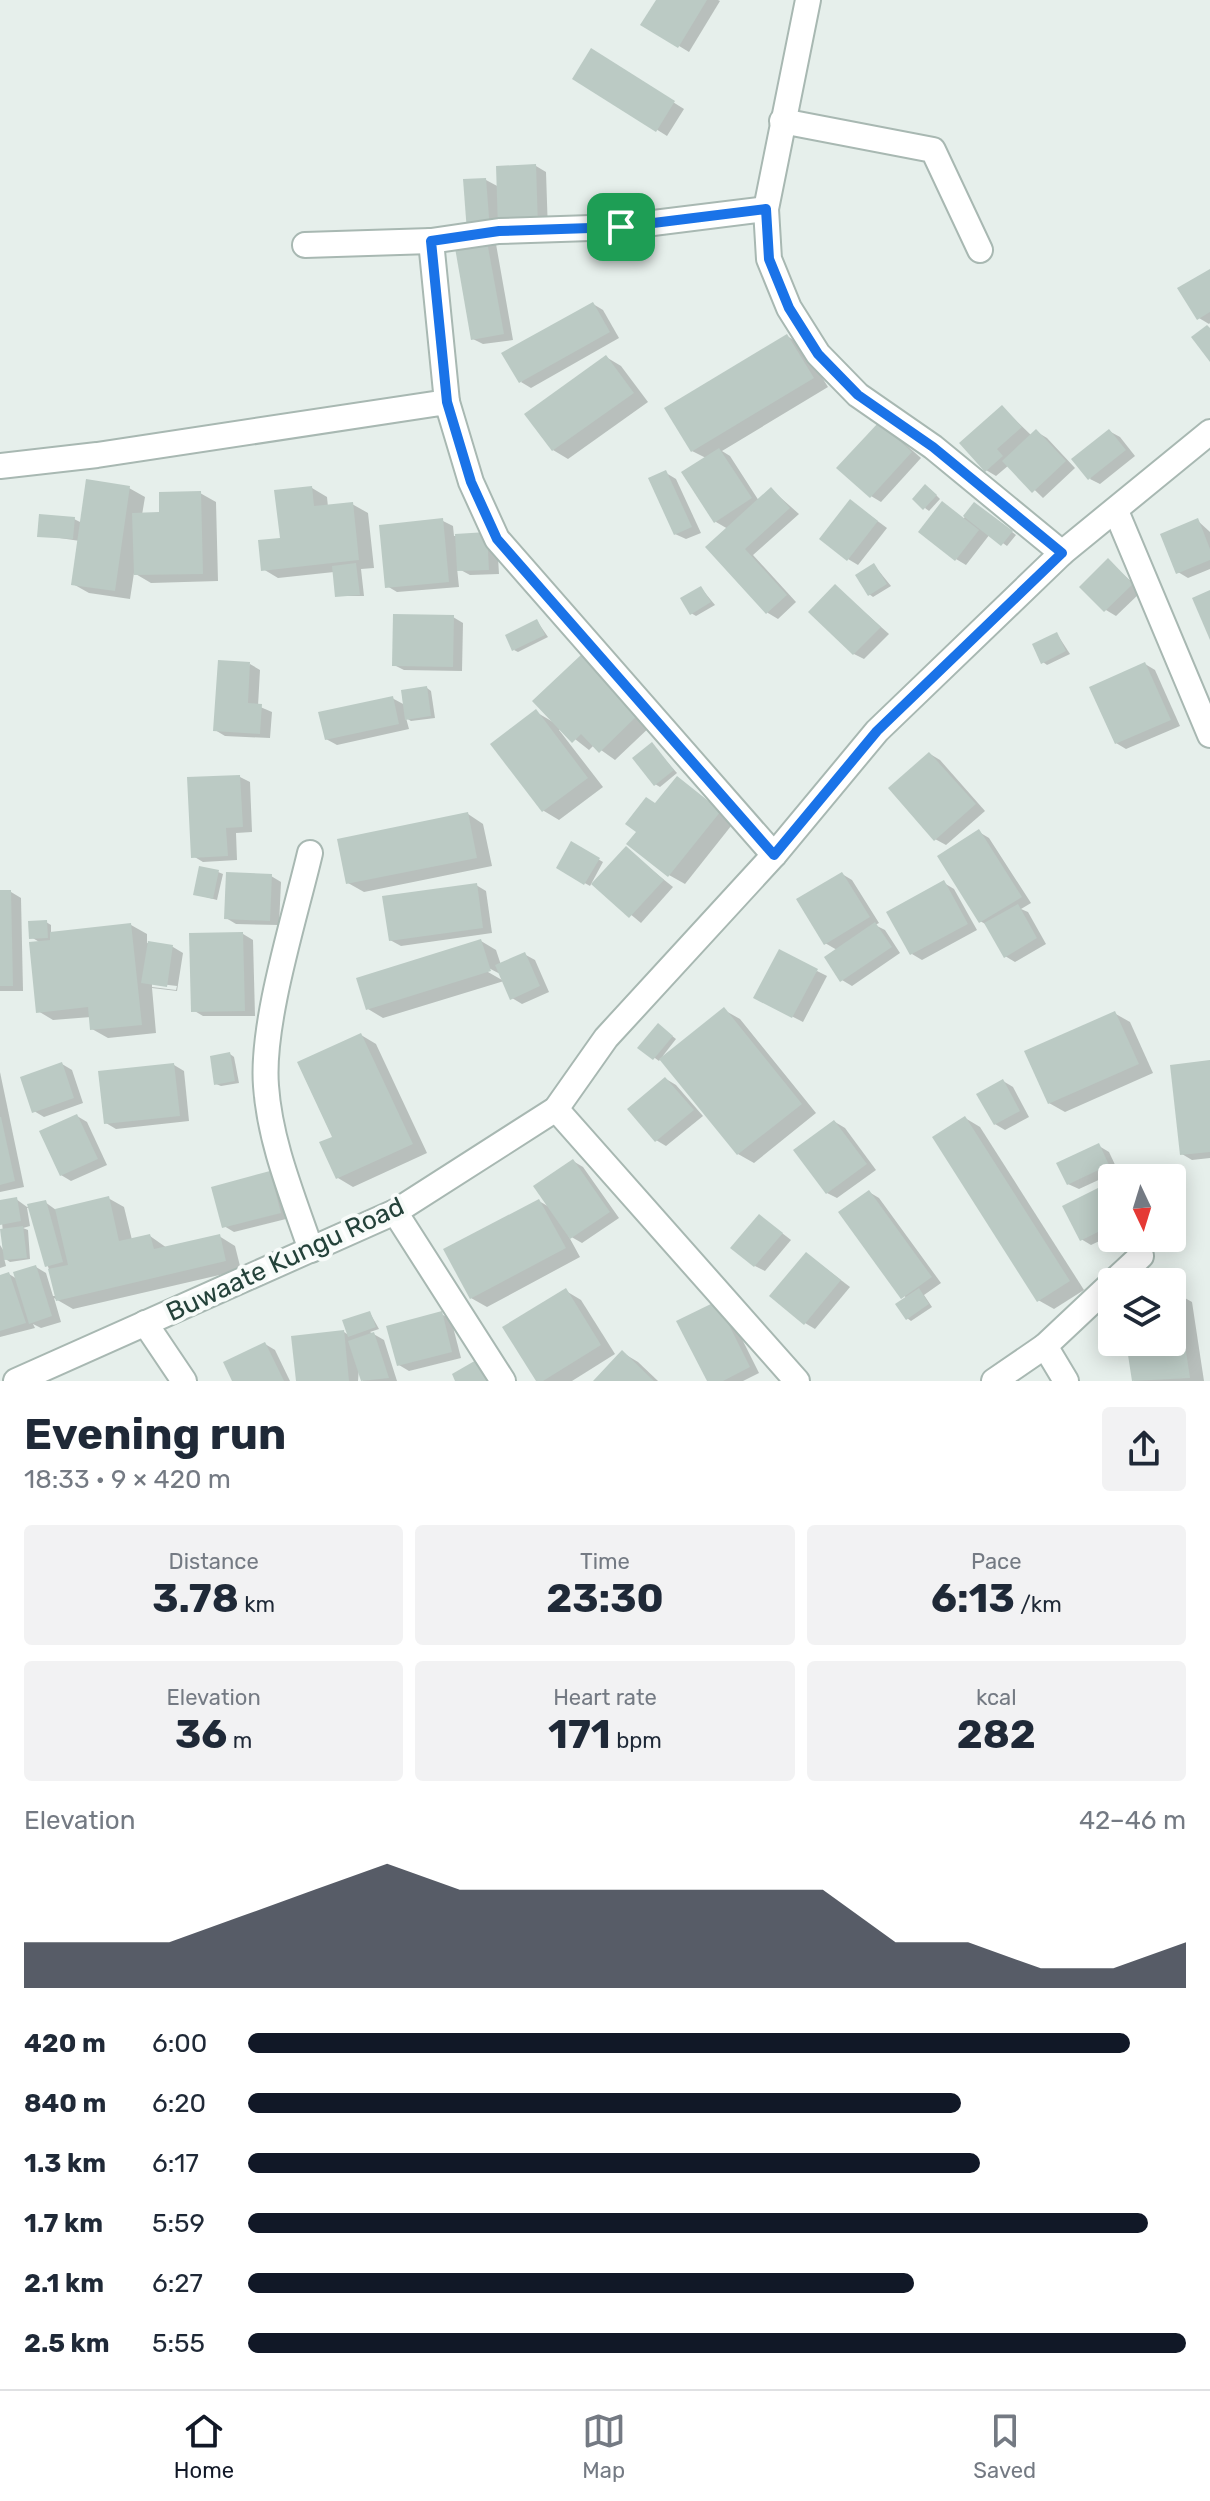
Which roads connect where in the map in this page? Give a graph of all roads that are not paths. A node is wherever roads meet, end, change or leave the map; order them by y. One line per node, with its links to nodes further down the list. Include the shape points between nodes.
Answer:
1 (808, 0): 2 (street)
2 (782, 121): 3 (street); 6 (street, via 933,150)
3 (766, 209): 4 (street, via 621,227 499,231); 11 (street, via 769,259 789,308 818,354 858,395 933,447)
4 (431, 241): 5 (street); 7 (street)
5 (305, 245)
6 (980, 250)
7 (447, 402): 9 (street); 14 (street, via 471,482 497,539)
8 (1210, 432): 10 (street, Buwaate Kungu Road)
9 (0, 466)
10 (1116, 511): 11 (street, Buwaate Kungu Road); 12 (street)
11 (1062, 553): 14 (street, Buwaate Kungu Road, via 877,731)
12 (1210, 735)
13 (310, 853): 17 (street, via 270,1026 265,1083 272,1131)
14 (774, 855): 15 (street, Buwaate Kungu Road, via 606,1038)
15 (556, 1109): 16 (street, Buwaate Kungu Road); 26 (street)
16 (395, 1212): 17 (street, Buwaate Kungu Road); 25 (street)
17 (311, 1250): 21 (street, Buwaate Kungu Road)
18 (1141, 1256): 19 (street)
19 (1128, 1268)
20 (1098, 1296): 22 (street)
21 (145, 1323): 23 (street, Buwaate Kungu Road); 24 (street)
22 (1045, 1346): 27 (street); 28 (street)
23 (16, 1381)
24 (184, 1381)
25 (503, 1381)
26 (797, 1381)
27 (994, 1381)
28 (1066, 1381)

